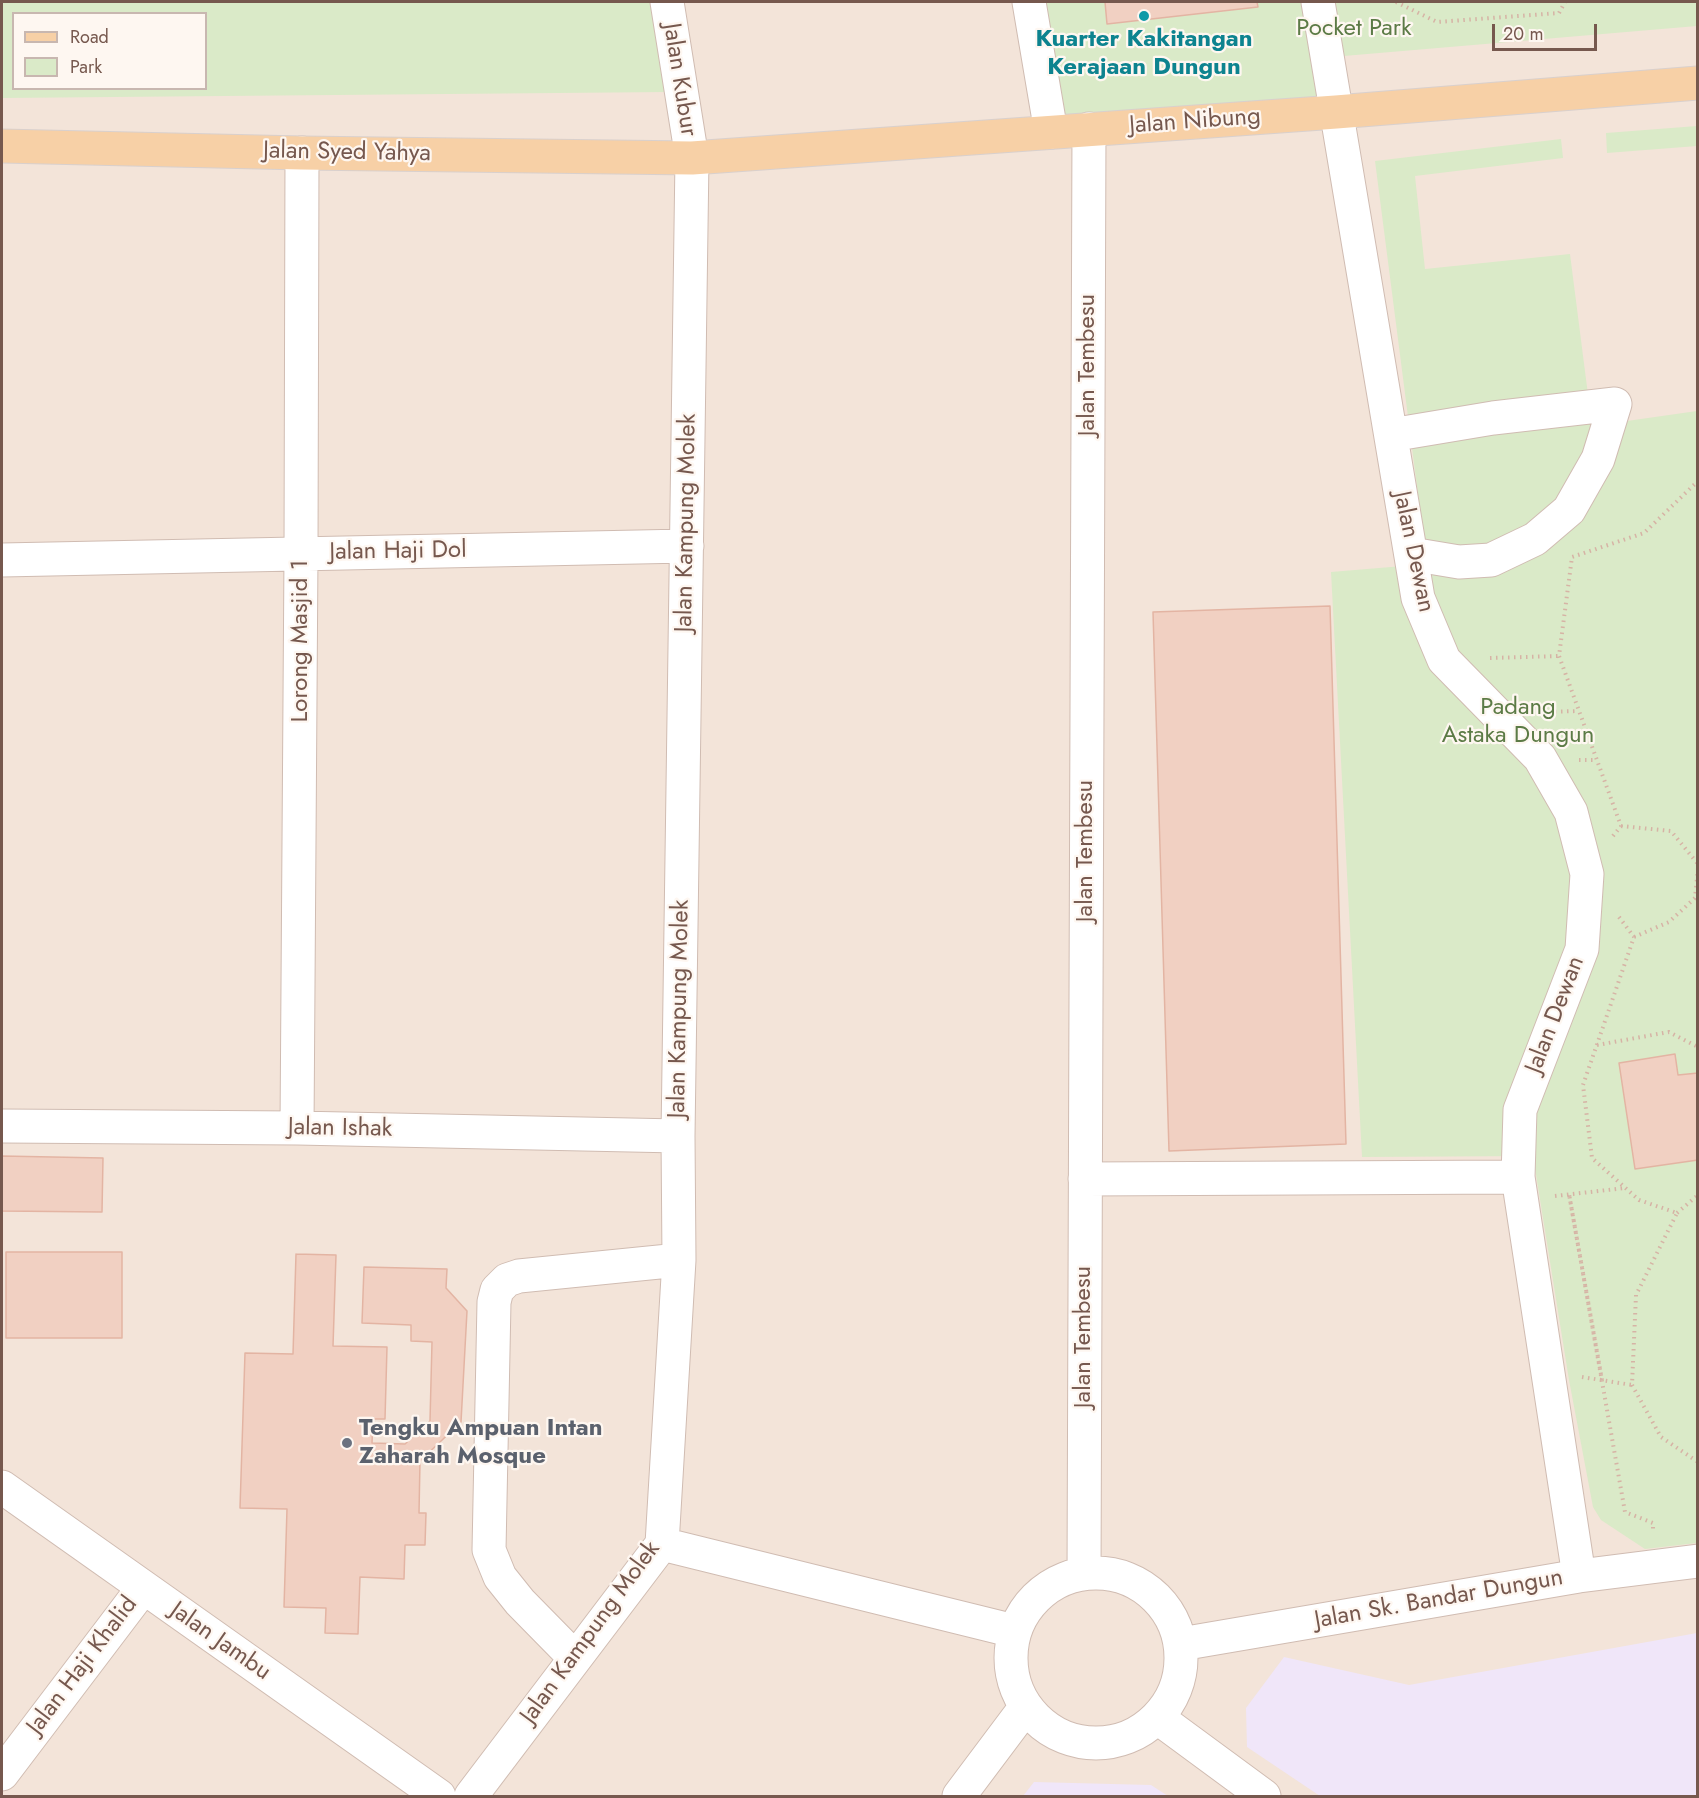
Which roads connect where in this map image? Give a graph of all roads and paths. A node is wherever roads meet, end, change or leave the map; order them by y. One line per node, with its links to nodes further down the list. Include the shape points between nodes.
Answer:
1 (667, 2): 12 (street, Jalan Kubur)
2 (1029, 2): 9 (street)
3 (1318, 2): 7 (street, Jalan Dewan)
4 (1396, 2): 5 (path, via 1437,22 1559,13)
5 (1565, 2)
6 (1698, 83): 7 (main road, Jalan Nibung)
7 (1336, 112): 8 (main road, Jalan Nibung); 13 (street, Jalan Dewan)
8 (1089, 129): 9 (main road, Jalan Nibung); 31 (street, Jalan Tembesu)
9 (1051, 132): 12 (main road, Jalan Nibung)
10 (2, 146): 11 (main road, Jalan Syed Yahya)
11 (302, 153): 12 (main road, Jalan Syed Yahya); 16 (street, Lorong Masjid 1)
12 (692, 158): 15 (street, Jalan Kampung Molek)
13 (1390, 435): 17 (street, Jalan Dewan); 17 (street, via 1493,418 1615,405 1598,459 1569,510 1535,539 1491,560 1459,562)
14 (1698, 481): 19 (path, via 1644,533 1572,557)
15 (687, 546): 16 (street, Jalan Haji Dol); 30 (street, Jalan Kampung Molek)
16 (301, 554): 18 (street, Jalan Haji Dol); 29 (street, Lorong Masjid 1)
17 (1411, 554): 20 (street, Jalan Dewan, via 1418,598)
18 (2, 560)
19 (1559, 656): 20 (path); 21 (path)
20 (1444, 660): 32 (street, Jalan Dewan, via 1540,758 1571,812 1587,874 1582,949 1520,1110)
21 (1621, 826): 22 (path); 23 (path, via 1671,831)
22 (1606, 844)
23 (1698, 866): 25 (path, via 1695,898 1669,922)
24 (1616, 914): 25 (path)
25 (1634, 937): 26 (path)
26 (1598, 1045): 27 (path, via 1669,1032); 33 (path, via 1583,1084 1592,1158)
27 (1698, 1047)
28 (2, 1126): 29 (street, Jalan Ishak)
29 (297, 1128): 30 (street, Jalan Ishak)
30 (678, 1136): 38 (street, Jalan Kampung Molek)
31 (1085, 1179): 32 (street); 47 (street, Jalan Tembesu)
32 (1520, 1188): 34 (path); 39 (street, Jalan Dewan)
33 (1625, 1188): 34 (path); 37 (path, via 1639,1200)
34 (1569, 1194): 36 (path)
35 (1698, 1195): 37 (path)
36 (1571, 1206): 40 (path); 46 (path, via 1625,1512 1653,1523)
37 (1677, 1213): 41 (path, via 1636,1295)
38 (679, 1260): 44 (street, Jalan Kampung Molek); 52 (street, via 519,1276 507,1280 497,1290 489,1550 500,1577)
39 (1548, 1373): 40 (path); 48 (street, Jalan Dewan)
40 (1602, 1380): 41 (path)
41 (1632, 1385): 42 (path, via 1661,1437)
42 (1698, 1462)
43 (2, 1487): 49 (street, Jalan Jambu)
44 (662, 1544): 50 (street); 52 (street, Jalan Kampung Molek)
45 (1698, 1561): 46 (street, Jalan Sk. Bandar Dungun)
46 (1655, 1566): 48 (street, Jalan Sk. Bandar Dungun)
47 (1084, 1573): 50 (street, via 1054,1584 1030,1604); 51 (street, via 1117,1575 1147,1589 1169,1613)
48 (1579, 1576): 51 (street, Jalan Sk. Bandar Dungun)
49 (143, 1588): 55 (street, Jalan Haji Khalid); 56 (street, Jalan Jambu)
50 (1014, 1631): 53 (street, via 1010,1671)
51 (1181, 1644): 54 (street, via 1182,1670 1174,1696)
52 (575, 1658): 57 (street, Jalan Kampung Molek)
53 (1025, 1708): 54 (street, via 1053,1733 1089,1744 1126,1739); 58 (street)
54 (1158, 1718): 59 (street)
55 (2, 1774)
56 (439, 1797)
57 (471, 1797)
58 (959, 1797)
59 (1264, 1797)

